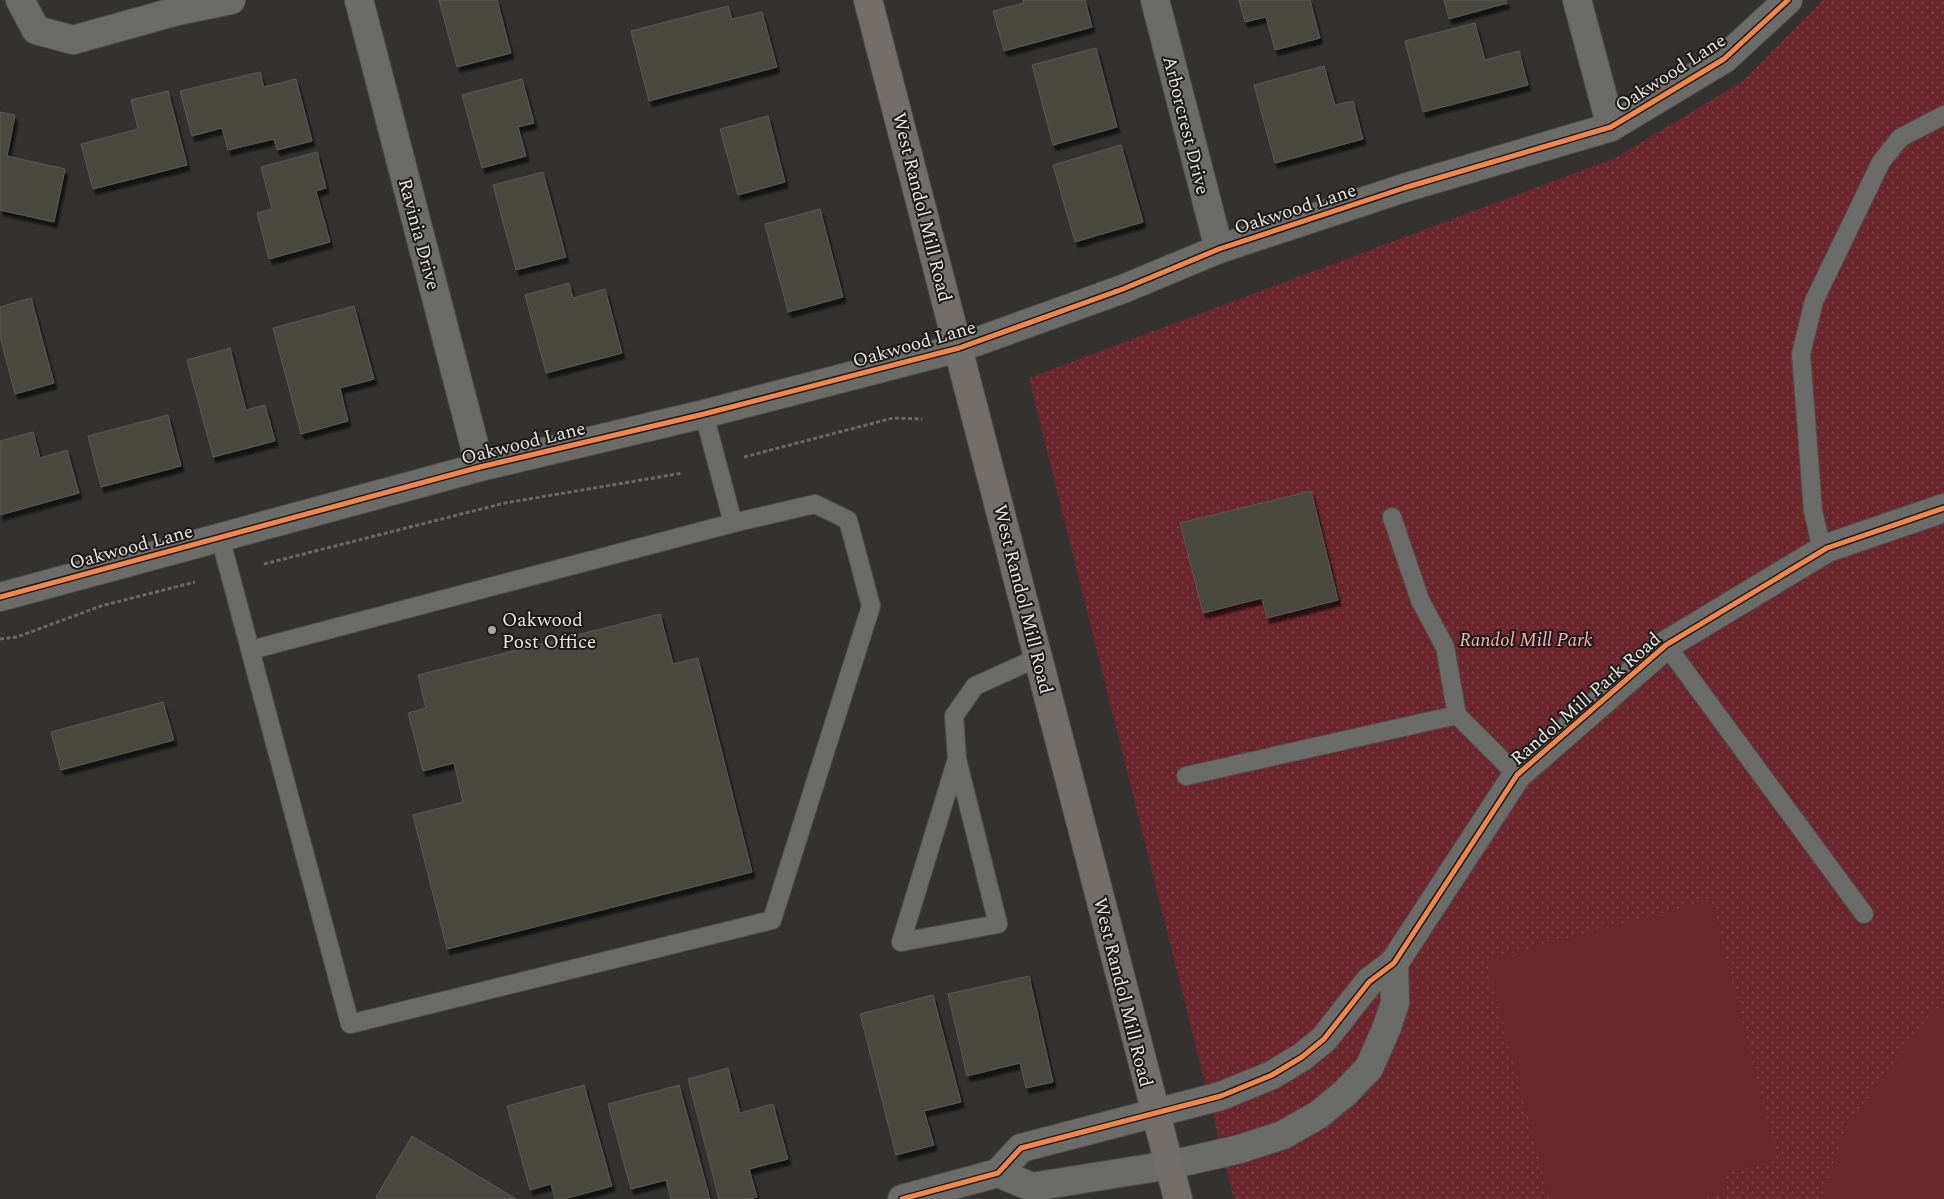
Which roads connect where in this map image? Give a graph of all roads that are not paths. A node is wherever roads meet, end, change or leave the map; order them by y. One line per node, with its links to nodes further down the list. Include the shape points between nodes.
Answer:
1 (20, 0): 2 (street, via 36,30 72,40)
2 (230, 0)
3 (359, 0): 13 (street, Ravinia Drive)
4 (868, 0): 11 (main road, West Randol Mill Road)
5 (1155, 0): 10 (street, Arborcrest Drive)
6 (1577, 0): 9 (street)
7 (1788, 0): 9 (street, Oakwood Lane, via 1724,59)
8 (1944, 115): 18 (lane, via 1900,138 1881,162 1814,302 1801,363 1813,511)
9 (1611, 127): 10 (street, Oakwood Lane, via 1404,188)
10 (1219, 249): 11 (street, Oakwood Lane, via 1123,289)
11 (959, 348): 12 (street, Oakwood Lane); 22 (main road, West Randol Mill Road)
12 (704, 414): 13 (street, Oakwood Lane); 16 (lane)
13 (480, 467): 17 (street, Oakwood Lane)
14 (1944, 508): 18 (street, Randol Mill Park Road)
15 (1392, 517): 23 (lane, via 1420,600 1445,647)
16 (733, 523): 21 (lane); 21 (lane, via 815,504 848,520 871,606 772,920 350,1024)
17 (220, 537): 19 (street, Oakwood Lane); 21 (lane)
18 (1822, 550): 20 (street, Randol Mill Park Road)
19 (0, 597)
20 (1666, 645): 25 (street, Randol Mill Park Road); 27 (lane)
21 (251, 650)
22 (1039, 657): 24 (lane, via 975,686 954,716); 29 (main road, West Randol Mill Road)
23 (1457, 715): 25 (lane); 26 (lane)
24 (957, 759): 24 (lane, via 998,924 900,942 915,896)
25 (1517, 775): 28 (street, Randol Mill Park Road)
26 (1186, 776)
27 (1864, 914)
28 (1394, 964): 29 (street, Randol Mill Park Road, via 1369,982 1324,1039 1302,1057 1234,1092); 30 (street, via 1395,1003 1387,1027 1369,1068 1345,1093 1318,1115 1283,1135)
29 (1155, 1112): 30 (main road, West Randol Mill Road); 31 (street, Randol Mill Park Road, via 1021,1148)
30 (1170, 1165): 31 (street, via 1032,1187); 33 (main road, West Randol Mill Road)
31 (998, 1173): 32 (street)
32 (902, 1199)
33 (1178, 1199)

